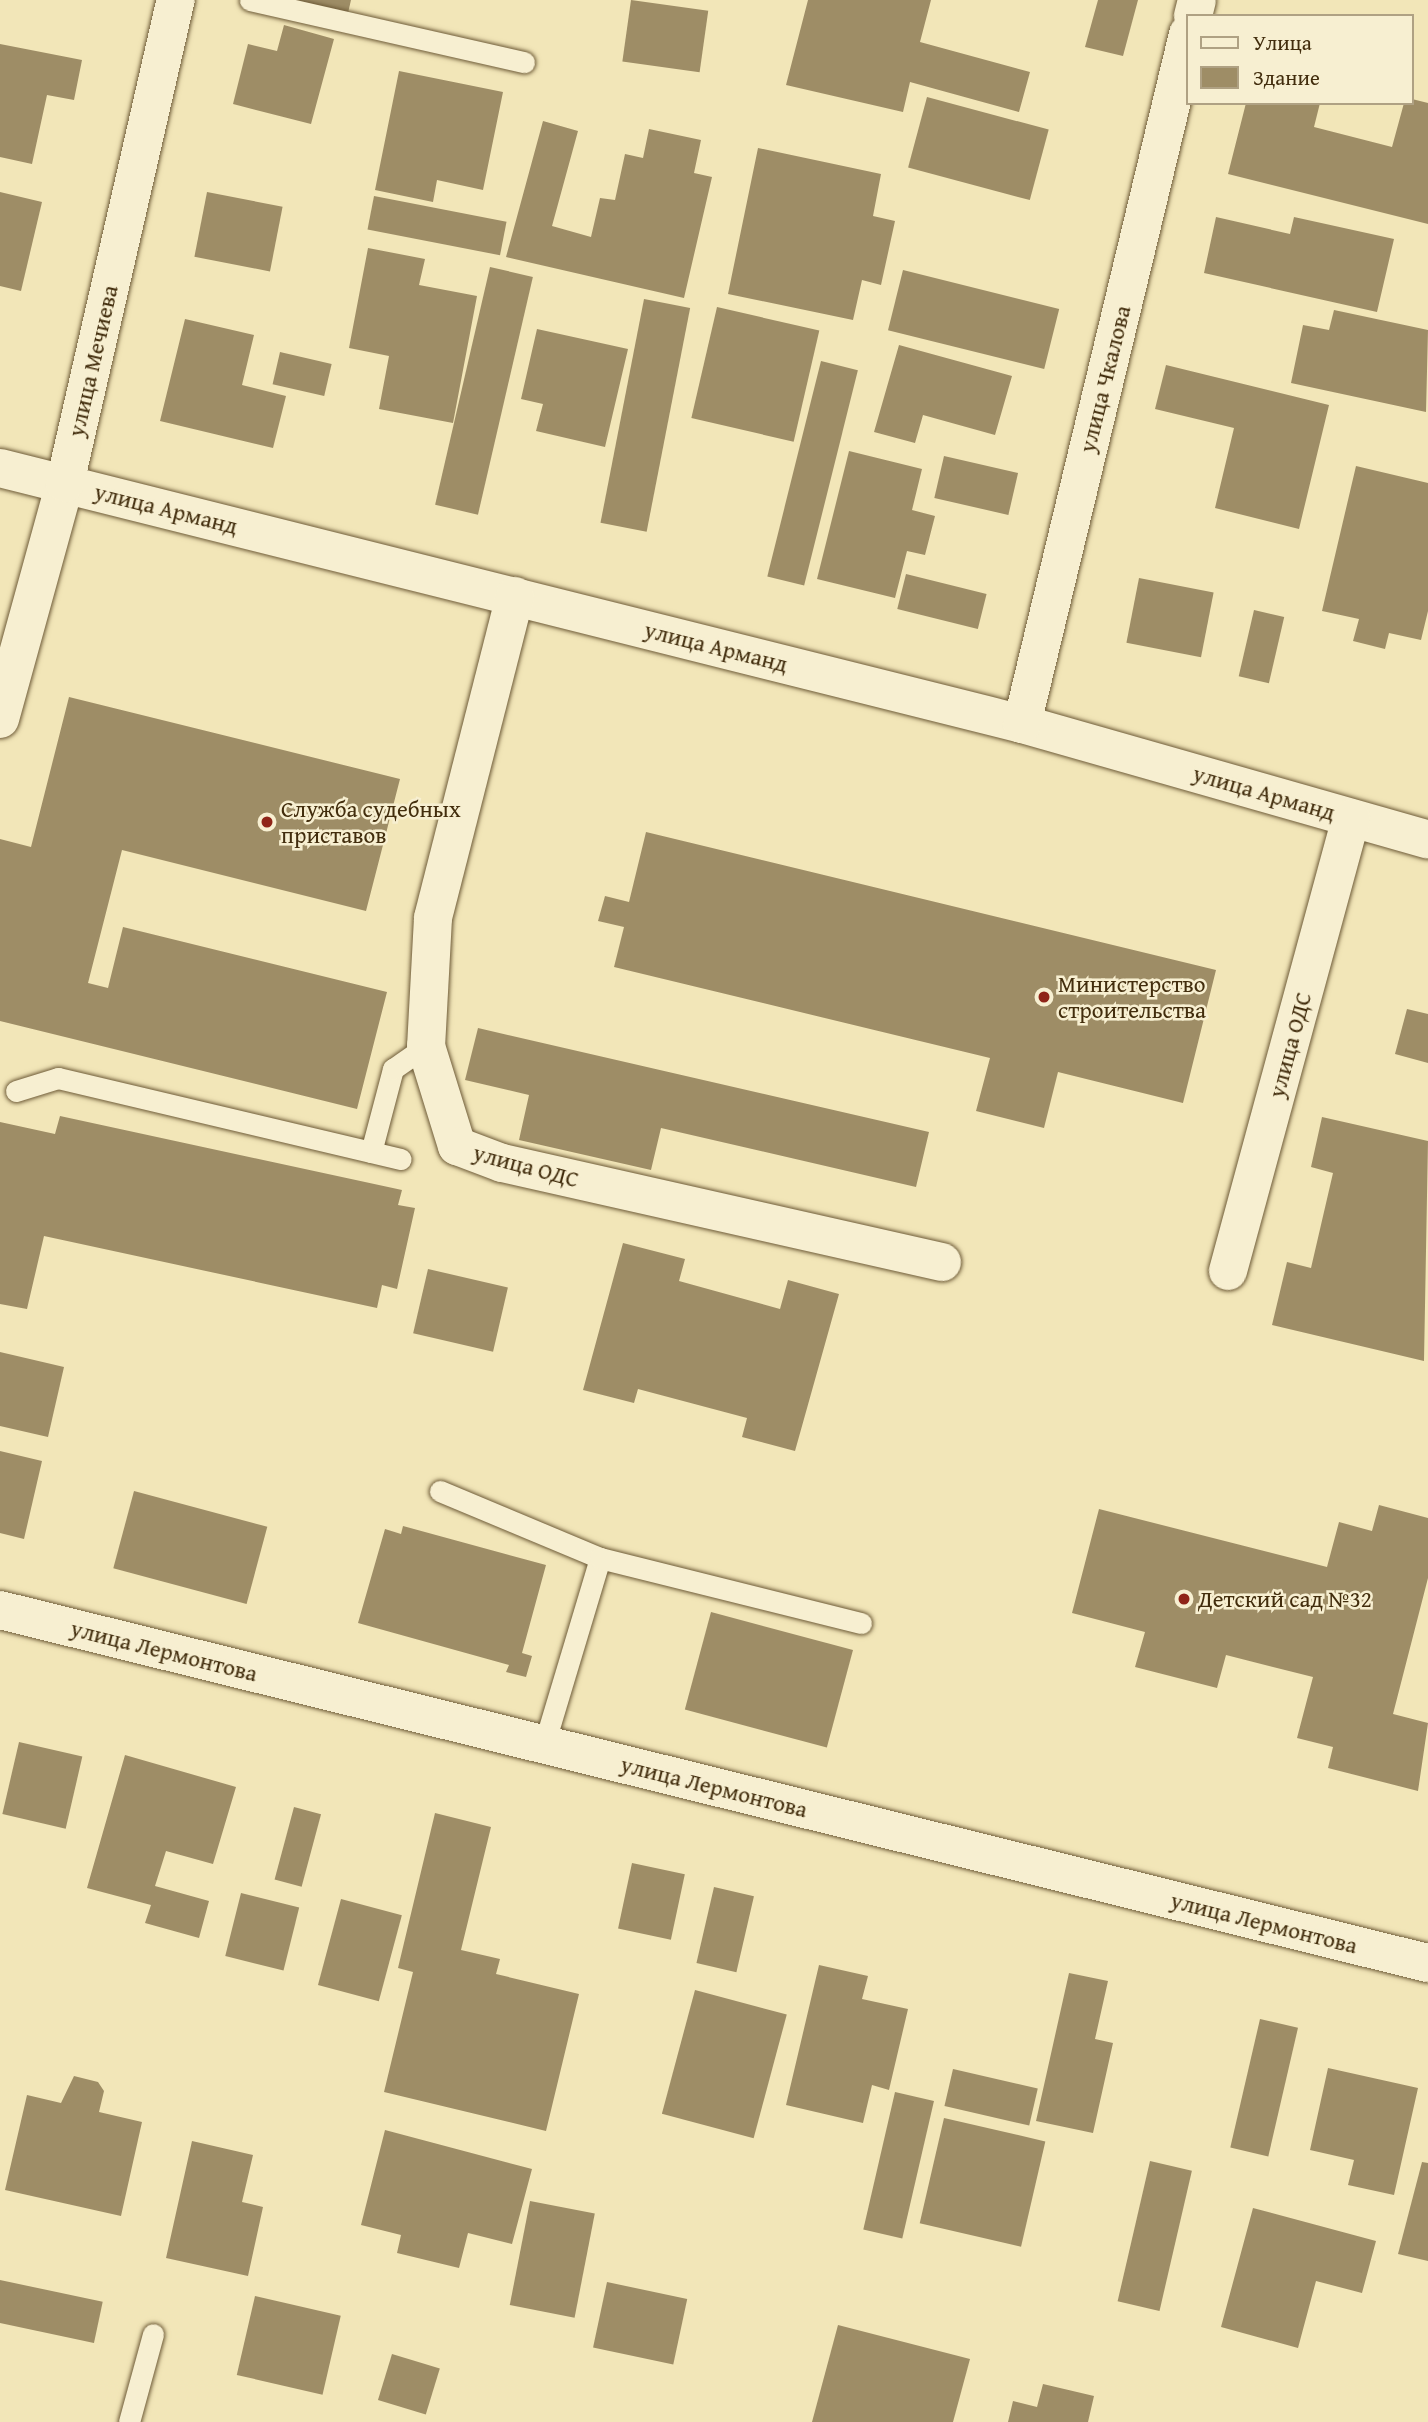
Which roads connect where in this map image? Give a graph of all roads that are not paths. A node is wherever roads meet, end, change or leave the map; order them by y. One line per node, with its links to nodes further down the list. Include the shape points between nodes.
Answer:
1 (176, 0): 6 (street, улица Мечиева)
2 (250, 0): 4 (lane)
3 (1186, 42): 9 (street, улица Чкалова)
4 (524, 62)
5 (0, 468): 6 (street, улица Арманд)
6 (65, 483): 7 (street, улица Арманд); 8 (street, улица Мечиева)
7 (515, 596): 9 (street, улица Арманд); 12 (street, улица ОДС, via 433,918)
8 (0, 719)
9 (1021, 724): 10 (street, улица Арманд)
10 (1351, 818): 11 (street, улица Арманд); 17 (street, улица ОДС)
11 (1428, 840)
12 (426, 1046): 14 (lane, via 393,1069); 16 (street, улица ОДС, via 446,1124 457,1146 471,1155)
13 (16, 1091): 14 (lane, via 58,1078)
14 (370, 1152): 15 (lane)
15 (401, 1159)
16 (943, 1262)
17 (1228, 1271)
18 (440, 1491): 19 (lane)
19 (600, 1558): 21 (lane); 22 (lane)
20 (0, 1610): 22 (street, улица Лермонтова)
21 (861, 1623)
22 (544, 1745): 23 (street, улица Лермонтова)
23 (1428, 1963)
24 (153, 2334): 25 (lane)
25 (130, 2422)

